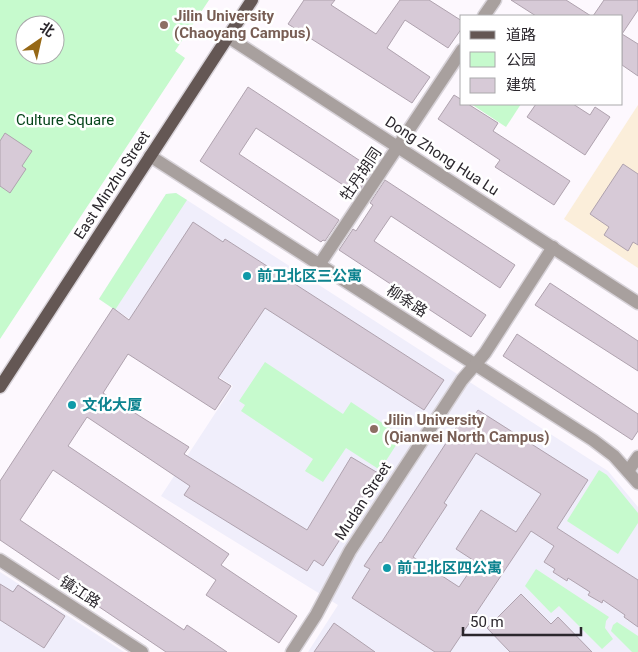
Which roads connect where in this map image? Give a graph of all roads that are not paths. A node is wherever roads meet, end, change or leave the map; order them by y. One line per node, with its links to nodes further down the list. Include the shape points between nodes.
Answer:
1 (252, 0): 4 (main road, East Minzhu Street)
2 (495, 0): 3 (street)
3 (485, 15)
4 (228, 36): 6 (street, Dong Zhong Hua Lu); 7 (main road, East Minzhu Street)
5 (460, 53): 6 (street, 牡丹胡同)
6 (398, 147): 8 (street, Dong Zhong Hua Lu); 9 (street, 牡丹胡同)
7 (150, 156): 9 (street, 柳条路); 12 (main road, East Minzhu Street)
8 (553, 248): 10 (street, Dong Zhong Hua Lu); 11 (street, Mudan Street)
9 (320, 265): 11 (street, 柳条路)
10 (638, 303)
11 (475, 364): 14 (street, 柳条路, via 605,448); 18 (street, Mudan Street, via 350,551)
12 (0, 387)
13 (638, 457): 14 (street)
14 (628, 472): 15 (street, 柳条路)
15 (638, 483)
16 (0, 560): 17 (street, 镇江路)
17 (142, 652)
18 (292, 652)

